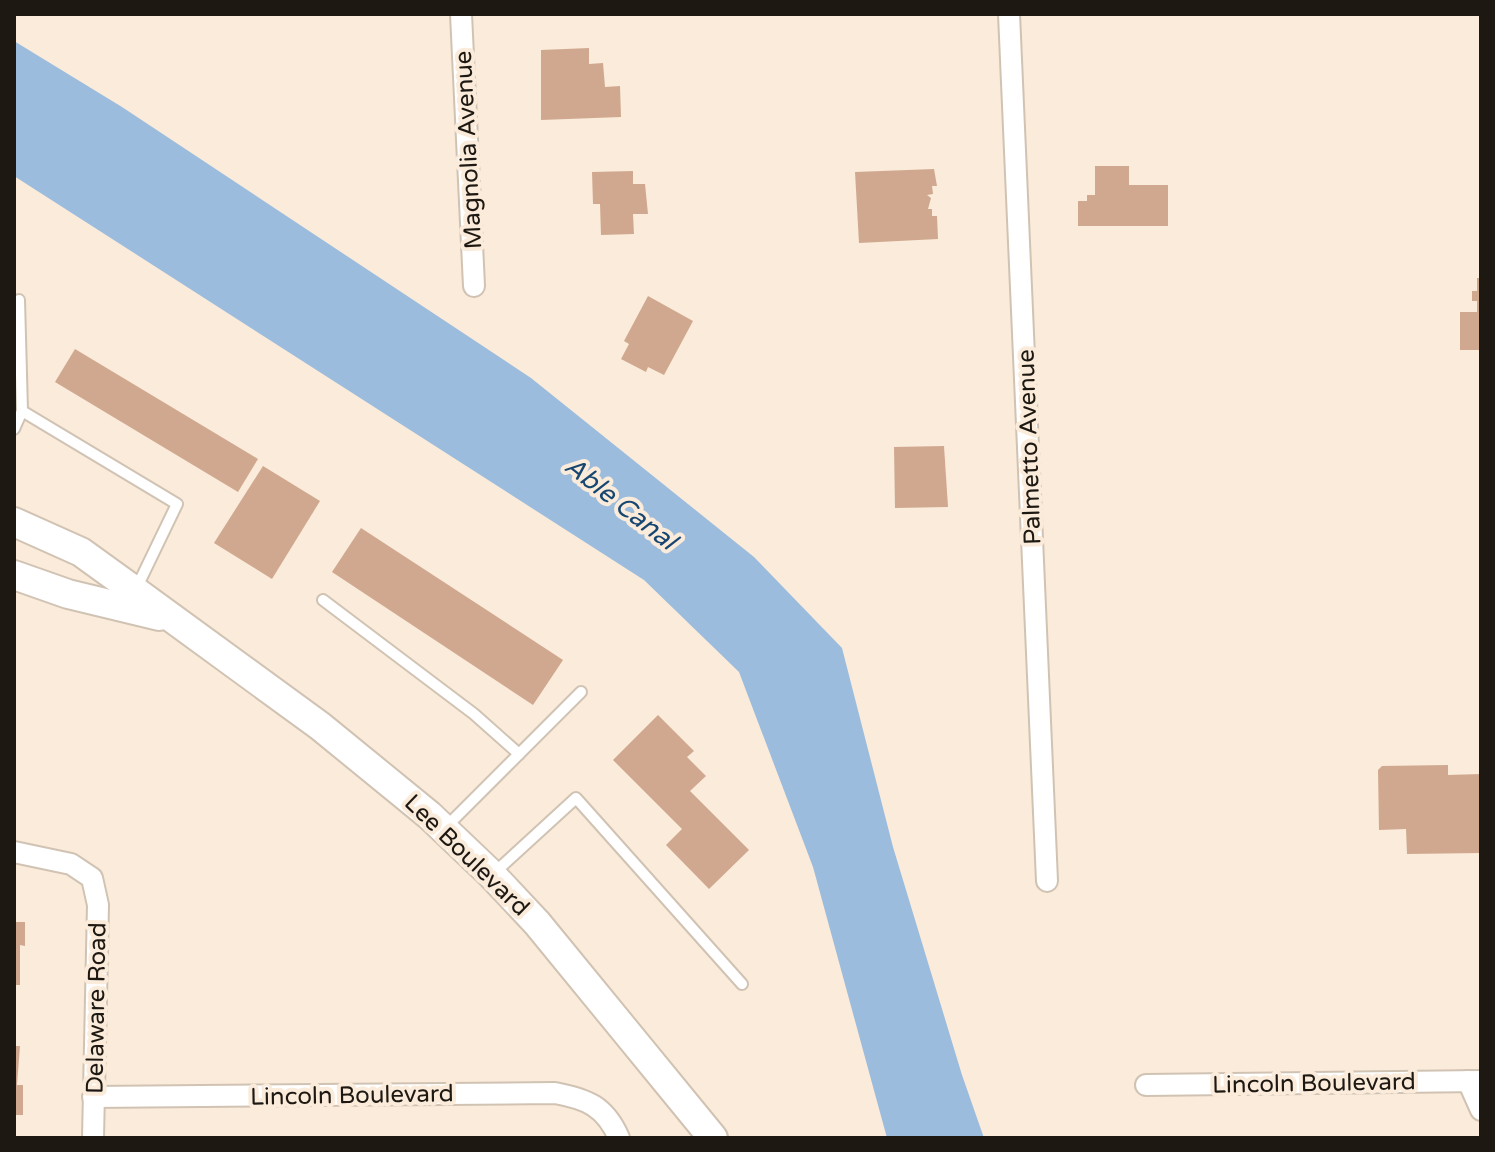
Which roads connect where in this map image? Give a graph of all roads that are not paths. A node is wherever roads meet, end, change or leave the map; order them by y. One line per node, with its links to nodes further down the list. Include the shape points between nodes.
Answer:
1 (461, 14): 3 (street, Magnolia Avenue)
2 (1009, 14): 17 (street, Palmetto Avenue)
3 (474, 286)
4 (19, 300): 5 (lane)
5 (22, 411): 6 (lane); 9 (lane, via 177,504)
6 (14, 429)
7 (14, 522): 9 (main road, Lee Boulevard, via 81,552)
8 (14, 575): 11 (main road, Lee Boulevard, via 68,594)
9 (135, 591): 11 (main road, Lee Boulevard)
10 (323, 600): 13 (lane)
11 (175, 619): 14 (main road, Lee Boulevard, via 372,766)
12 (581, 692): 13 (lane)
13 (519, 754): 14 (lane)
14 (444, 829): 16 (main road, Lee Boulevard)
15 (14, 852): 21 (street, Delaware Road, via 71,864 92,878 98,905)
16 (492, 875): 18 (lane, via 576,798); 25 (main road, Lee Boulevard)
17 (1047, 881)
18 (742, 984)
19 (1474, 1081): 20 (street, Lincoln Boulevard); 22 (street)
20 (1146, 1085)
21 (93, 1097): 23 (street, Delaware Road); 24 (street, Lincoln Boulevard, via 555,1093 585,1099 605,1114)
22 (1481, 1110)
23 (93, 1138)
24 (619, 1138)
25 (713, 1138)

